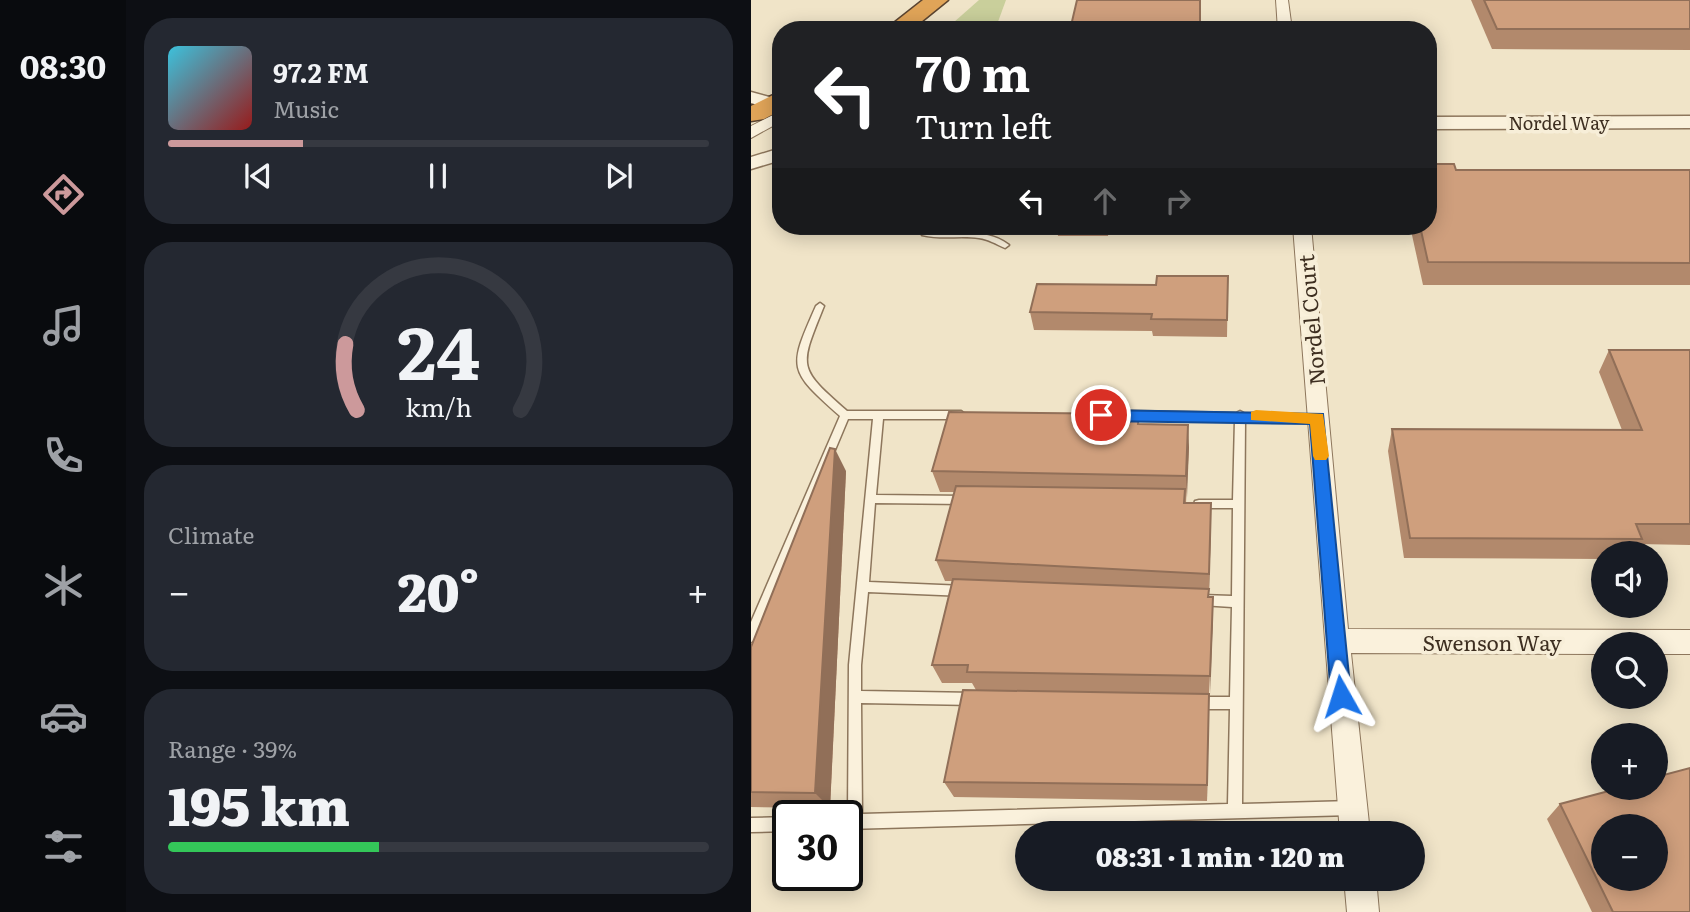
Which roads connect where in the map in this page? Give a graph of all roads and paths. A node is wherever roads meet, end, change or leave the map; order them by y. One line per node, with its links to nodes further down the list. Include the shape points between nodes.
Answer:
1 (937, 0): 4 (highway)
2 (960, 0): 5 (highway)
3 (1282, 0): 6 (street)
4 (908, 21)
5 (936, 21)
6 (1284, 21)
7 (751, 84): 8 (highway)
8 (767, 110)
9 (1690, 122): 10 (street, Nordel Way)
10 (1437, 123)
11 (1437, 140): 12 (street, Nordel Way)
12 (1690, 140)
13 (772, 157): 14 (street)
14 (751, 163)
15 (931, 235): 16 (lane)
16 (961, 235)
17 (989, 235): 19 (lane)
18 (1303, 235): 26 (street, Nordel Court)
19 (1005, 246)
20 (820, 306): 21 (lane, via 799,354 799,366 813,387)
21 (845, 415): 22 (lane); 35 (lane)
22 (878, 415): 23 (lane); 27 (lane)
23 (976, 415)
24 (1115, 415): 25 (lane)
25 (1240, 415): 26 (lane); 30 (lane)
26 (1318, 418): 36 (street, Nordel Court)
27 (871, 499): 28 (lane); 31 (lane)
28 (980, 501)
29 (1184, 504): 30 (lane)
30 (1239, 505): 34 (lane)
31 (863, 587): 32 (lane); 38 (lane)
32 (974, 591)
33 (1182, 599): 34 (lane)
34 (1238, 601): 41 (lane)
35 (751, 636)
36 (1335, 641): 37 (street, Swenson Way); 44 (street, Nordel Court)
37 (1690, 642)
38 (856, 697): 39 (lane); 42 (lane)
39 (992, 699)
40 (1182, 702): 41 (lane)
41 (1237, 703): 43 (lane)
42 (852, 800)
43 (1235, 811): 44 (lane); 45 (lane)
44 (1354, 820)
45 (863, 822)
46 (772, 824): 47 (lane)
47 (751, 825)
48 (1361, 891): 49 (street)
49 (1363, 912)

